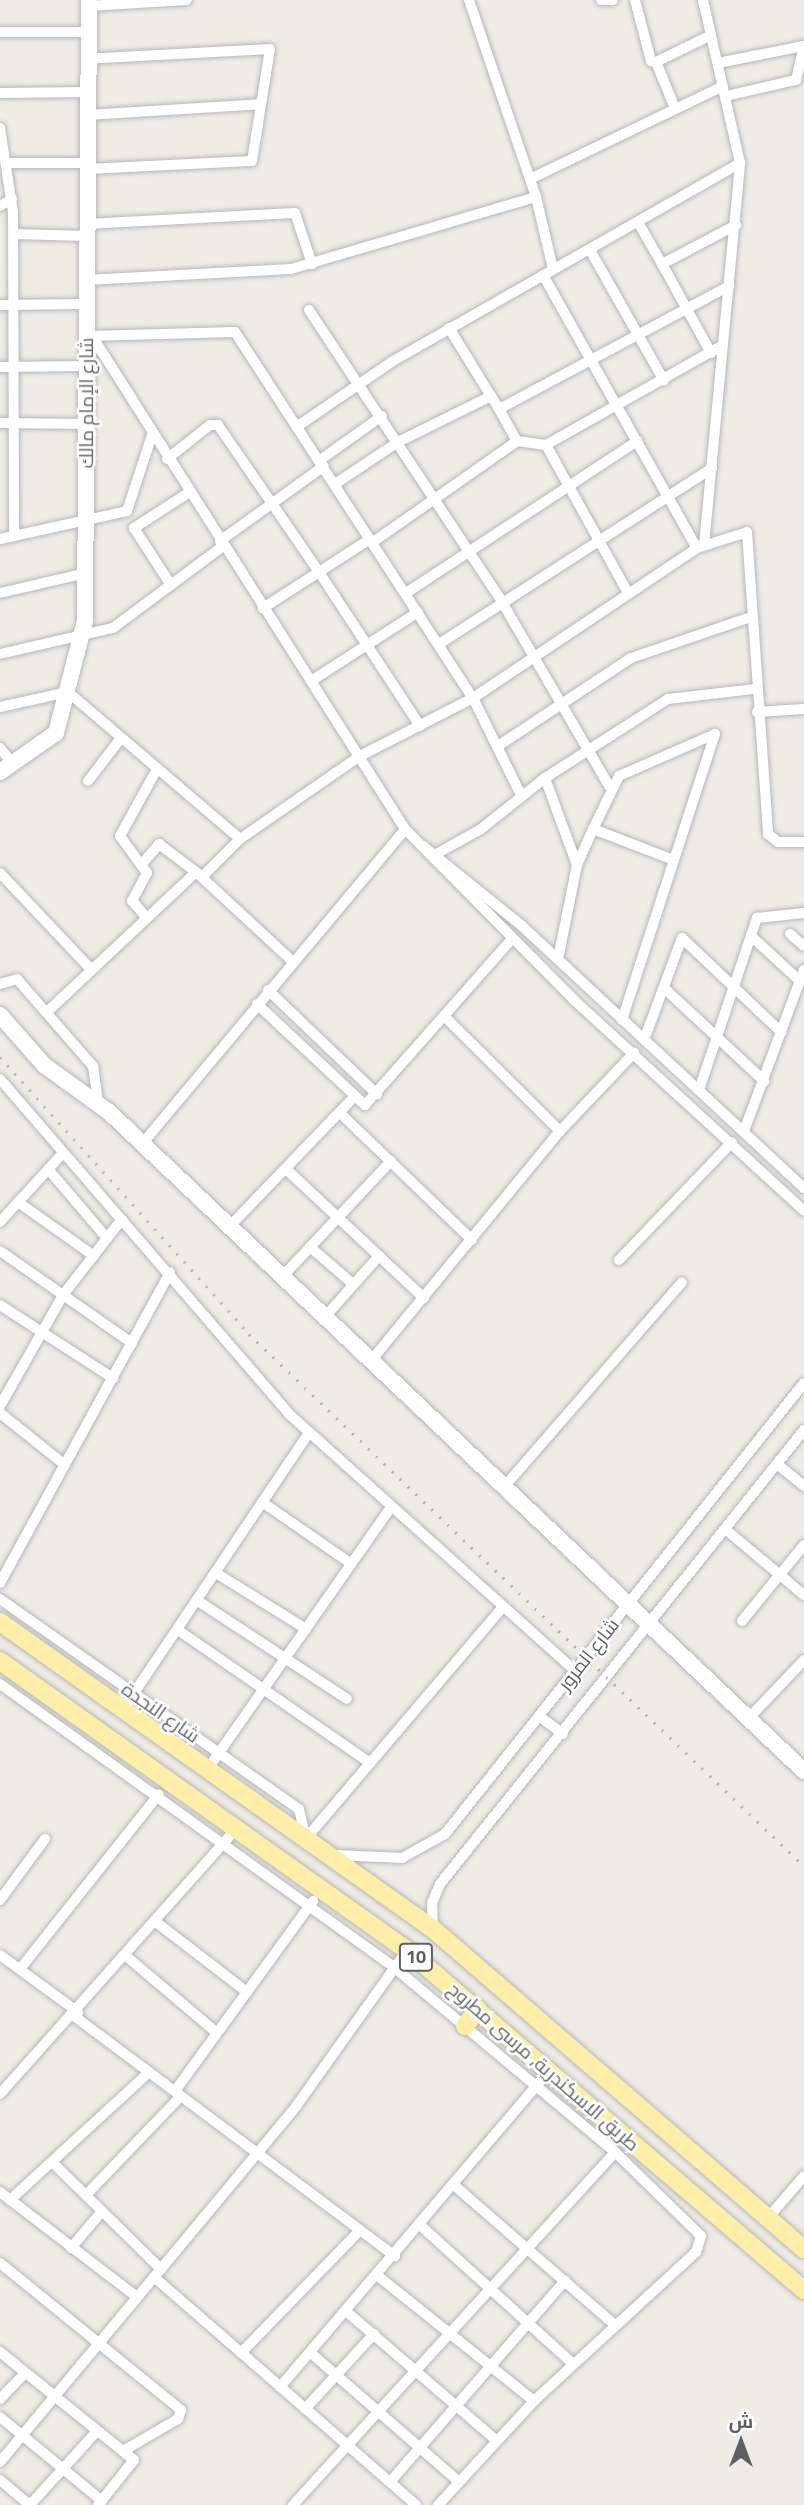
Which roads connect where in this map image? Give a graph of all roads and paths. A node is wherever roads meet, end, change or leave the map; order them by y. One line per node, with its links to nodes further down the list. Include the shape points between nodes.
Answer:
1 (187, 0): 7 (street)
2 (469, 0): 26 (street)
3 (601, 0): 4 (street)
4 (613, 0)
5 (635, 0): 13 (street, via 650,61)
6 (704, 0): 10 (street)
7 (88, 3): 9 (street, شارع الإمام مالك)
8 (0, 32): 9 (street)
9 (88, 32): 12 (street, شارع الإمام مالك)
10 (711, 35): 13 (street); 14 (street)
11 (804, 46): 14 (street); 15 (street, via 796,79)
12 (88, 59): 16 (street, شارع الإمام مالك); 18 (street, via 270,49)
13 (656, 62): 19 (street)
14 (718, 63): 15 (street)
15 (724, 91): 19 (street); 24 (street)
16 (88, 92): 17 (street); 20 (street, شارع الإمام مالك)
17 (0, 93)
18 (260, 104): 20 (street); 25 (street, via 252,161)
19 (675, 108): 26 (street)
20 (87, 115): 25 (street, شارع الإمام مالك)
21 (0, 128): 22 (street)
22 (1, 141): 23 (street)
23 (7, 163): 25 (street); 28 (street)
24 (740, 163): 30 (street); 31 (street)
25 (87, 166): 32 (street, شارع الإمام مالك)
26 (530, 179): 27 (street)
27 (536, 197): 35 (street); 37 (street)
28 (12, 199): 29 (street); 33 (street)
29 (0, 206)
30 (639, 223): 34 (street); 36 (street)
31 (736, 225): 36 (street); 39 (street)
32 (86, 230): 33 (street); 35 (street, via 295,213); 38 (street, شارع الإمام مالك)
33 (14, 234): 40 (street)
34 (590, 250): 37 (street); 47 (street)
35 (312, 264): 38 (street)
36 (662, 264): 44 (street)
37 (548, 272): 45 (street); 50 (street)
38 (86, 281): 41 (street, شارع الإمام مالك)
39 (729, 286): 44 (street); 48 (street)
40 (16, 302): 41 (street); 42 (street); 51 (street)
41 (85, 304): 46 (street, شارع الإمام مالك)
42 (0, 305)
43 (309, 310): 55 (street)
44 (689, 310): 47 (street); 49 (street)
45 (449, 328): 55 (street); 56 (street)
46 (89, 336): 52 (street, شارع الإمام مالك); 63 (street, via 232,329); 64 (street)
47 (639, 336): 50 (street); 54 (street)
48 (723, 345): 49 (street); 71 (street)
49 (711, 354): 54 (street)
50 (592, 360): 57 (street); 58 (street)
51 (18, 365): 52 (street); 53 (street); 61 (street)
52 (86, 366): 62 (street, شارع الإمام مالك)
53 (0, 367)
54 (664, 381): 57 (street)
55 (360, 383): 59 (street); 63 (street)
56 (491, 396): 58 (street); 67 (street)
57 (619, 406): 65 (street); 68 (street)
58 (499, 410): 66 (street)
59 (382, 416): 67 (street); 70 (street)
60 (0, 423): 61 (street)
61 (16, 423): 62 (street); 79 (street)
62 (86, 424): 78 (street, شارع الإمام مالك)
63 (298, 426): 70 (street)
64 (152, 435): 69 (street); 78 (street, via 130,509)
65 (638, 440): 72 (street); 75 (street)
66 (517, 441): 68 (street); 76 (street)
67 (398, 442): 73 (street); 76 (street)
68 (546, 445): 72 (street)
69 (167, 459): 74 (street); 77 (street, via 216,424)
70 (322, 463): 73 (street); 77 (street)
71 (712, 468): 75 (street); 84 (street)
72 (567, 482): 80 (street); 85 (street)
73 (335, 484): 82 (street)
74 (188, 493): 83 (street); 88 (street, via 134,528)
75 (668, 496): 80 (street); 84 (street)
76 (435, 498): 82 (street); 85 (street)
77 (272, 503): 83 (street); 86 (street)
78 (86, 521): 79 (street); 87 (street, شارع الإمام مالك)
79 (14, 536): 81 (street)
80 (597, 536): 89 (street); 92 (street)
81 (0, 539)
82 (372, 540): 86 (street); 91 (street)
83 (222, 544): 88 (street); 93 (street)
84 (700, 547): 89 (street); 95 (street, via 748,533)
85 (468, 550): 91 (street); 92 (street)
86 (318, 572): 93 (street); 98 (street)
87 (86, 573): 90 (street); 96 (street, شارع الإمام مالك)
88 (171, 584): 96 (street, via 113,628)
89 (627, 591): 100 (street)
90 (0, 593)
91 (406, 593): 94 (street)
92 (502, 602): 97 (street); 100 (street)
93 (263, 608): 101 (street)
94 (418, 612): 97 (street); 98 (street)
95 (748, 618): 102 (street); 105 (street, via 631,658)
96 (83, 634): 99 (street); 103 (street, شارع الإمام مالك)
97 (439, 644): 104 (street)
98 (366, 645): 101 (street); 109 (street)
99 (0, 654)
100 (534, 654): 104 (street); 105 (street)
101 (311, 681): 114 (street)
102 (755, 689): 108 (street); 113 (street, via 668,699)
103 (68, 692): 106 (street); 110 (street); 115 (street, شارع الإمام مالك, via 56,733)
104 (473, 698): 109 (street); 111 (street)
105 (562, 704): 111 (street); 113 (street)
106 (0, 707)
107 (804, 709): 108 (street)
108 (757, 712): 125 (street, via 768,834 778,842)
109 (420, 726): 114 (street)
110 (121, 738): 116 (street); 118 (street)
111 (498, 746): 120 (street)
112 (0, 748): 115 (street)
113 (587, 749): 117 (street); 119 (street)
114 (360, 756): 121 (street); 123 (street)
115 (6, 768)
116 (157, 769): 123 (street); 128 (street, via 120,836)
117 (545, 778): 120 (street); 129 (street)
118 (88, 781)
119 (610, 786): 122 (street); 127 (street, via 625,773 715,734)
120 (521, 795): 126 (street, via 481,829)
121 (405, 829): 124 (street); 139 (street)
122 (593, 829): 127 (street); 129 (street)
123 (240, 839): 131 (street)
124 (415, 841): 126 (street); 136 (street)
125 (804, 842)
126 (438, 853): 138 (street)
127 (671, 859): 150 (street)
128 (141, 865): 131 (street, via 159,844); 133 (street, via 147,877 132,901)
129 (577, 865): 138 (street)
130 (0, 873): 140 (street)
131 (199, 875): 133 (street); 139 (street)
132 (804, 913): 135 (street, via 760,914)
133 (146, 918): 140 (street)
134 (790, 934): 137 (street)
135 (751, 936): 141 (street); 143 (street)
136 (512, 939): 149 (street); 154 (street)
137 (804, 946)
138 (558, 960): 150 (street)
139 (292, 961): 145 (street)
140 (89, 967): 147 (street)
141 (802, 975): 151 (street)
142 (0, 984): 147 (street, via 15,977)
143 (732, 985): 144 (street, via 682,938); 151 (street); 152 (street)
144 (664, 988): 152 (street); 153 (street)
145 (268, 990): 146 (street); 158 (street)
146 (257, 1004): 159 (street); 165 (street)
147 (47, 1012): 160 (street, via 96,1071)
148 (0, 1015): 160 (street, via 44,1065)
149 (443, 1016): 158 (street); 163 (street)
150 (622, 1020): 153 (street)
151 (781, 1032): 156 (street)
152 (715, 1033): 156 (street); 157 (street)
153 (644, 1040): 157 (street)
154 (634, 1053): 163 (street); 164 (street)
155 (0, 1079): 166 (street)
156 (764, 1081): 162 (street)
157 (699, 1090): 162 (street)
158 (377, 1094): 159 (street, via 365,1105)
159 (354, 1097): 161 (street)
160 (98, 1102): 165 (street)
161 (340, 1113): 167 (street); 169 (street)
162 (744, 1130): 170 (street)
163 (561, 1132): 178 (street)
164 (732, 1142): 172 (street); 183 (street)
165 (142, 1144): 176 (street)
166 (62, 1153): 168 (street); 174 (street)
167 (391, 1161): 173 (street); 178 (street)
168 (48, 1169): 171 (street); 177 (street)
169 (286, 1169): 173 (street); 176 (street)
170 (804, 1188)
171 (18, 1202): 175 (street); 182 (street)
172 (804, 1211)
173 (338, 1217): 179 (street); 181 (street)
174 (122, 1219): 177 (street); 184 (street)
175 (0, 1222)
176 (229, 1227): 185 (street)
177 (107, 1238): 182 (street)
178 (472, 1240): 189 (street)
179 (310, 1247): 185 (street); 187 (street)
180 (0, 1251): 188 (street)
181 (379, 1255): 187 (street); 189 (street)
182 (94, 1256): 188 (street)
183 (619, 1259)
184 (170, 1273): 193 (street); 200 (street)
185 (282, 1277): 191 (street)
186 (682, 1282): 204 (street)
187 (353, 1284): 191 (street)
188 (63, 1295): 192 (street); 193 (street)
189 (424, 1298): 194 (street)
190 (0, 1305): 192 (street)
191 (324, 1318): 194 (street)
192 (41, 1332): 195 (street); 197 (street)
193 (132, 1343): 195 (street)
194 (370, 1362): 204 (street)
195 (113, 1378): 202 (street)
196 (804, 1383): 216 (street, شارع المرور)
197 (0, 1406)
198 (0, 1413): 202 (street)
199 (804, 1430): 201 (street, شارع المرور)
200 (309, 1433): 205 (street); 206 (street)
201 (777, 1464): 203 (street); 207 (street, شارع المرور)
202 (65, 1465): 212 (street)
203 (804, 1486)
204 (504, 1487): 216 (street)
205 (262, 1502): 209 (street); 210 (street)
206 (391, 1507): 209 (street); 217 (street)
207 (725, 1529): 211 (street); 220 (street, شارع المرور)
208 (804, 1545): 211 (street)
209 (350, 1563): 221 (street)
210 (216, 1573): 215 (street); 221 (street)
211 (780, 1575): 213 (street); 218 (street)
212 (0, 1583)
213 (804, 1595)
214 (0, 1599): 230 (street, شارع النجدة)
215 (198, 1601): 222 (street); 223 (street)
216 (627, 1604): 220 (street); 226 (street, شارع المرور)
217 (503, 1607): 226 (street); 235 (street)
218 (742, 1621)
219 (0, 1622): 230 (main road, طريق الاسكندرية, مرسى مطروح / 10)
220 (649, 1625): 232 (street); 233 (street, شارع المرور)
221 (306, 1629): 223 (street)
222 (178, 1630): 228 (street); 230 (street)
223 (287, 1658): 228 (street); 229 (street)
224 (804, 1660): 232 (street)
225 (3, 1669): 238 (main road, طريق الاسكندرية, مرسى مطروح / 10)
226 (575, 1671): 231 (street, شارع المرور)
227 (0, 1684): 237 (street)
228 (265, 1690): 234 (street); 235 (street)
229 (347, 1699)
230 (129, 1701): 234 (main road, طريق الاسكندرية, مرسى مطروح / 10)
231 (540, 1716): 233 (street); 241 (street, شارع المرور, via 433,1845 386,1860)
232 (748, 1718): 236 (street)
233 (563, 1734): 246 (street, شارع المرور, via 440,1884 432,1903)
234 (214, 1760): 239 (main road, طريق الاسكندرية, مرسى مطروح / 10)
235 (370, 1763): 239 (street)
236 (804, 1770)
237 (159, 1794): 238 (street); 251 (street)
238 (230, 1835): 242 (main road, طريق الاسكندرية, مرسى مطروح / 10); 244 (street); 245 (street)
239 (307, 1835): 241 (main road, طريق الاسكندرية, مرسى مطروح / 10)
240 (46, 1839): 243 (street)
241 (335, 1855): 246 (main road, طريق الاسكندرية, مرسى مطروح / 10)
242 (322, 1888): 244 (street); 247 (main road, طريق الاسكندرية, مرسى مطروح / 10)
243 (0, 1900)
244 (310, 1904): 250 (street); 252 (street)
245 (156, 1922): 249 (street); 252 (street)
246 (433, 1929): 271 (main road, طريق الاسكندرية, مرسى مطروح / 10)
247 (407, 1950): 250 (street); 253 (main road, طريق الاسكندرية, مرسى مطروح / 10)
248 (0, 1955): 251 (street)
249 (125, 1956): 254 (street); 256 (street)
250 (395, 1968): 255 (street); 263 (street)
251 (20, 1969): 254 (street)
252 (247, 1992): 256 (street)
253 (478, 2009): 255 (main road); 257 (main road, طريق الاسكندرية, مرسى مطروح / 10)
254 (76, 2014): 258 (street); 260 (street)
255 (466, 2026): 259 (street)
256 (218, 2033): 261 (street)
257 (550, 2070): 259 (street); 277 (main road, طريق الاسكندرية, مرسى مطروح / 10)
258 (149, 2072): 261 (street); 264 (street)
259 (538, 2087): 262 (street); 266 (street)
260 (0, 2094)
261 (178, 2094): 263 (street); 268 (street)
262 (615, 2152): 275 (street); 288 (street, via 702,2241)
263 (258, 2153): 273 (street); 280 (street)
264 (52, 2162): 268 (street); 269 (street)
265 (804, 2176): 271 (street)
266 (455, 2186): 272 (street); 275 (street)
267 (0, 2192): 269 (street)
268 (86, 2196): 270 (street)
269 (10, 2200): 274 (street)
270 (102, 2211): 274 (street); 280 (street)
271 (775, 2224): 276 (main road, طريق الاسكندرية, مرسى مطروح / 10); 277 (main road)
272 (421, 2226): 278 (street); 283 (street)
273 (359, 2230): 278 (street); 293 (street)
274 (71, 2248): 285 (street)
275 (526, 2248): 282 (street); 283 (street)
276 (804, 2249)
277 (760, 2252): 284 (main road, طريق الاسكندرية, مرسى مطروح / 10)
278 (395, 2256): 281 (street)
279 (0, 2263): 291 (street)
280 (157, 2273): 285 (street); 293 (street)
281 (378, 2276): 286 (street); 289 (street)
282 (565, 2281): 287 (street); 288 (street)
283 (489, 2287): 287 (street); 289 (street)
284 (804, 2290)
285 (137, 2297): 291 (street)
286 (348, 2312): 290 (street); 294 (street)
287 (529, 2323): 295 (street); 296 (street)
288 (616, 2326): 295 (street)
289 (448, 2332): 296 (street); 297 (street)
290 (374, 2334): 297 (street); 299 (street)
291 (100, 2343): 302 (street); 313 (street, via 181,2413)
292 (0, 2352): 298 (street)
293 (241, 2353): 300 (street)
294 (312, 2354): 299 (street); 300 (street)
295 (573, 2364): 303 (street)
296 (492, 2367): 303 (street); 304 (street)
297 (415, 2370): 304 (street); 306 (street)
298 (25, 2373): 301 (street); 302 (street)
299 (337, 2375): 305 (street); 306 (street)
300 (280, 2387): 305 (street)
301 (0, 2399)
302 (55, 2399): 308 (street); 309 (street)
303 (534, 2401): 310 (street)
304 (457, 2406): 310 (street); 312 (street)
305 (306, 2409): 311 (street)
306 (379, 2413): 311 (street); 312 (street)
307 (0, 2417): 309 (street)
308 (97, 2431): 313 (street); 315 (street)
309 (23, 2436): 314 (street); 315 (street)
310 (496, 2440): 317 (street)
311 (349, 2447): 318 (street); 320 (street)
312 (419, 2448): 317 (street); 318 (street)
313 (123, 2451): 319 (street, via 134,2466)
314 (0, 2462)
315 (63, 2469): 316 (street, via 30,2505); 319 (street)
316 (0, 2480)
317 (458, 2481): 322 (street)
318 (390, 2483): 321 (street)
319 (100, 2503)
320 (293, 2505)
321 (416, 2505)
322 (438, 2505)

